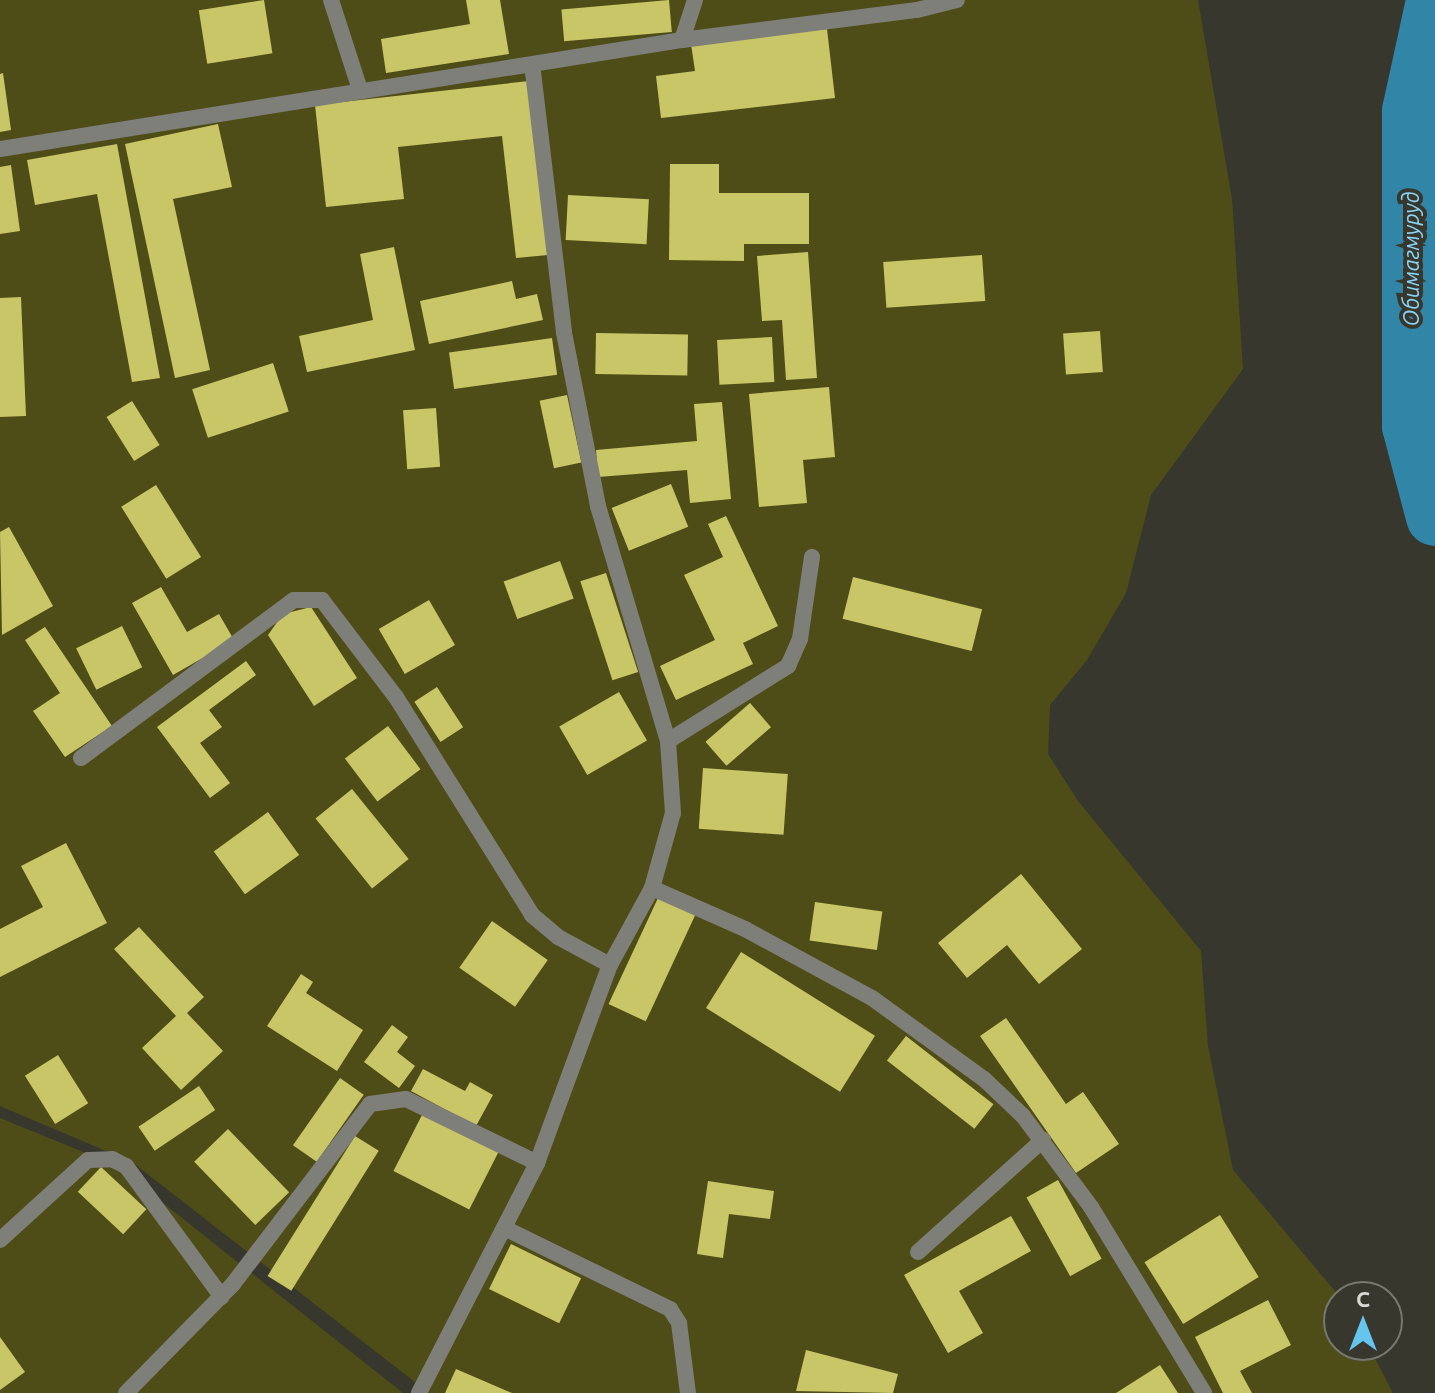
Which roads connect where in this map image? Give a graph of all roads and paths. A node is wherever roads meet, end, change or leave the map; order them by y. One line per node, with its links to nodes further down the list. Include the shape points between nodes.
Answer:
1 (331, 0): 6 (street)
2 (695, 0): 4 (street)
3 (957, 0): 4 (street, via 917,10)
4 (682, 40): 5 (street)
5 (532, 65): 6 (street); 9 (street, via 562,320 598,506)
6 (360, 90): 7 (street)
7 (0, 149)
8 (812, 557): 9 (street, via 800,639 788,666)
9 (668, 741): 11 (street, via 673,813)
10 (81, 758): 12 (street, via 294,600 322,600 396,697 532,915 558,937)
11 (652, 888): 12 (street); 13 (street, via 745,929 872,998 984,1079)
12 (610, 965): 14 (street)
13 (1043, 1140): 17 (street); 22 (street, via 1127,1261)
14 (537, 1163): 15 (street); 18 (street, via 406,1099 370,1104)
15 (504, 1228): 20 (street); 21 (street, via 670,1309 679,1323)
16 (0, 1240): 18 (street, via 88,1160 112,1159 126,1166)
17 (918, 1252)
18 (222, 1297): 19 (street)
19 (126, 1393)
20 (419, 1393)
21 (688, 1393)
22 (1204, 1393)

